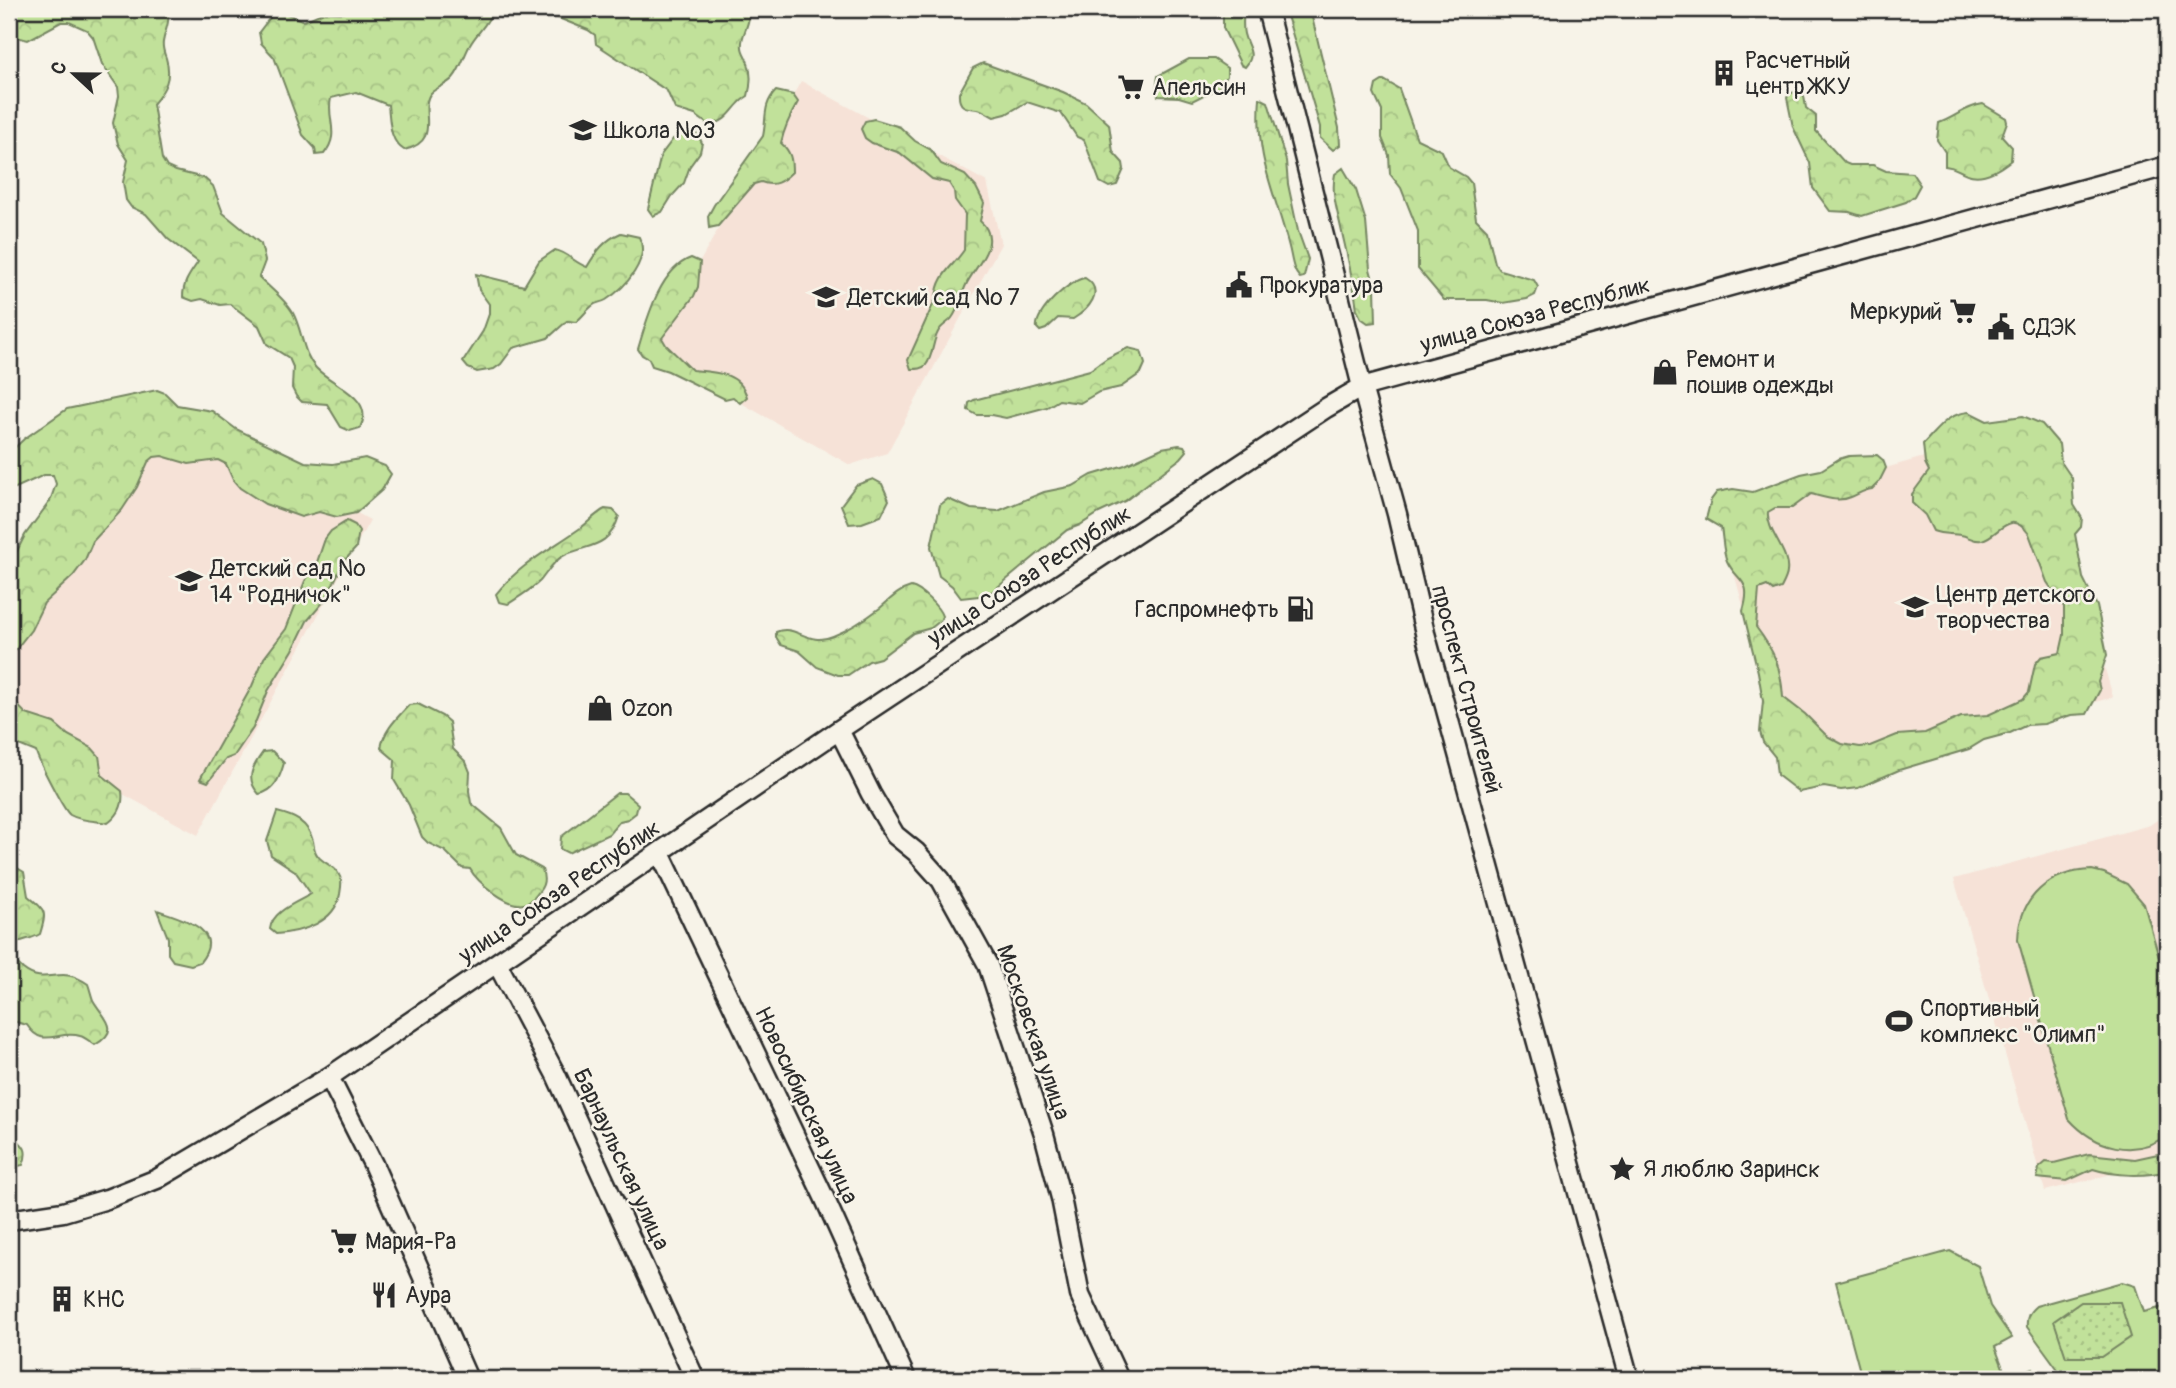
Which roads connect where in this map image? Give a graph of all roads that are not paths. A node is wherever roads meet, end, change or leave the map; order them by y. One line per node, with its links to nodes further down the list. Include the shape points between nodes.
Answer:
1 (1267, 9): 3 (street, проспект Строителей)
2 (2167, 166): 3 (street, улица Союза Республик)
3 (1362, 387): 4 (street, улица Союза Республик); 13 (street, проспект Строителей)
4 (839, 730): 5 (street, улица Союза Республик); 12 (street, Московская улица, via 895,835 941,880 988,965 1044,1134 1080,1295)
5 (660, 853): 6 (street, улица Союза Республик); 11 (street, Новосибирская улица)
6 (497, 963): 7 (street, улица Союза Республик); 10 (street, Барнаульская улица, via 556,1075)
7 (329, 1077): 8 (street, улица Союза Республик, via 157,1179 63,1212); 9 (street, via 373,1164)
8 (9, 1220)
9 (468, 1379)
10 (695, 1379)
11 (906, 1379)
12 (1119, 1379)
13 (1629, 1379)

